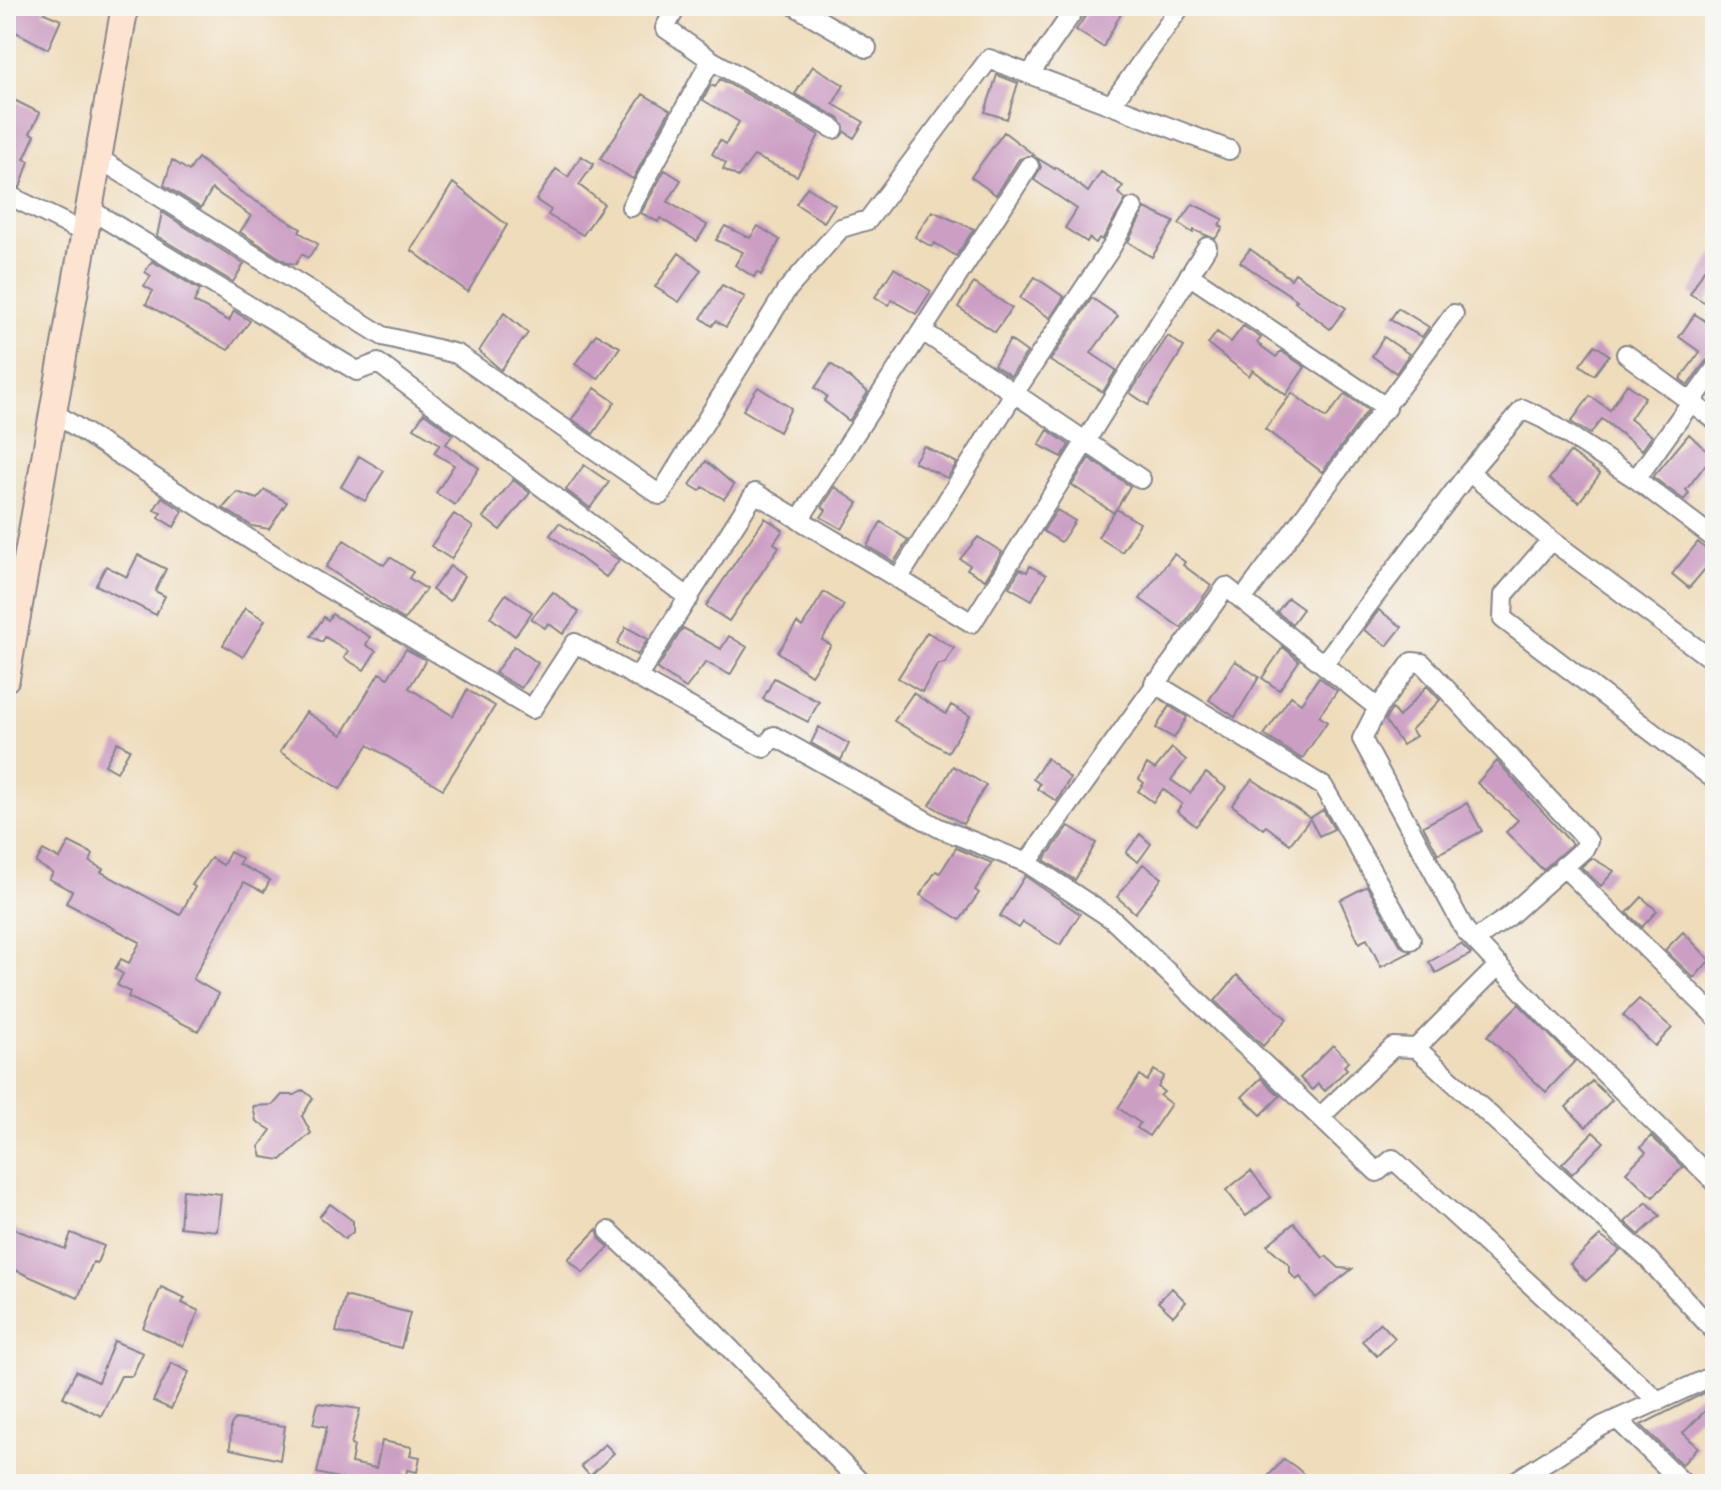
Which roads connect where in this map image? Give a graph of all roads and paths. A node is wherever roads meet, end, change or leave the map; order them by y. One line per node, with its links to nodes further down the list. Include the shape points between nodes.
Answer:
1 (125, 6): 12 (main road)
2 (677, 6): 7 (street, via 665,28)
3 (795, 6): 6 (street)
4 (1077, 6): 8 (street)
5 (1181, 6): 9 (street)
6 (867, 48)
7 (711, 60): 10 (street); 15 (street)
8 (1030, 74): 9 (street); 12 (street, via 989,59 868,220 841,228 786,291 660,495 457,354 383,336)
9 (1111, 105): 11 (street)
10 (834, 129)
11 (1229, 150)
12 (98, 158): 17 (main road)
13 (1029, 166): 21 (street)
14 (6, 194): 17 (street)
15 (631, 207)
16 (1133, 208): 24 (street)
17 (87, 221): 27 (main road); 37 (street, via 357,371 378,363)
18 (1207, 247): 19 (street)
19 (1189, 275): 26 (street); 29 (street)
20 (1454, 314): 26 (street)
21 (924, 332): 24 (street); 33 (street)
22 (1626, 354): 25 (street)
23 (1715, 369): 25 (street)
24 (1015, 392): 29 (street); 36 (street)
25 (1692, 403): 28 (street); 32 (street)
26 (1387, 408): 38 (street)
27 (53, 412): 41 (main road); 42 (street, via 297,570 532,709 575,643)
28 (1715, 420)
29 (1087, 442): 31 (street); 36 (street, via 972,623)
30 (1469, 472): 32 (street, via 1526,409); 35 (street); 40 (street)
31 (1141, 479)
32 (1636, 479): 34 (street)
33 (799, 520): 36 (street); 37 (street, via 755,493)
34 (1715, 539)
35 (1551, 540): 39 (street); 45 (street, via 1504,595 1503,619)
36 (898, 579)
37 (689, 598): 42 (street)
38 (1242, 600): 40 (street); 43 (street, via 1226,587)
39 (1715, 662)
40 (1324, 663): 44 (street)
41 (6, 678)
42 (637, 678): 46 (street, via 764,748 774,736 939,828)
43 (1154, 683): 46 (street); 49 (street, via 1323,786)
44 (1378, 708): 47 (street, via 1405,668 1422,663 1588,841); 48 (street, via 1362,739 1465,930)
45 (1715, 780)
46 (1027, 863): 53 (street, via 1112,919)
47 (1563, 866): 48 (street); 51 (street)
48 (1476, 939): 50 (street)
49 (1411, 940)
50 (1499, 965): 52 (street); 54 (street)
51 (1715, 1016)
52 (1416, 1048): 53 (street, via 1393,1047); 56 (street, via 1648,1259)
53 (1320, 1117): 58 (street, via 1377,1172 1393,1159)
54 (1715, 1182)
55 (609, 1231): 60 (street)
56 (1715, 1332)
57 (1715, 1375): 58 (street)
58 (1658, 1401): 59 (street)
59 (1617, 1419): 61 (street); 62 (street)
60 (862, 1484)
61 (1511, 1484)
62 (1684, 1484)

